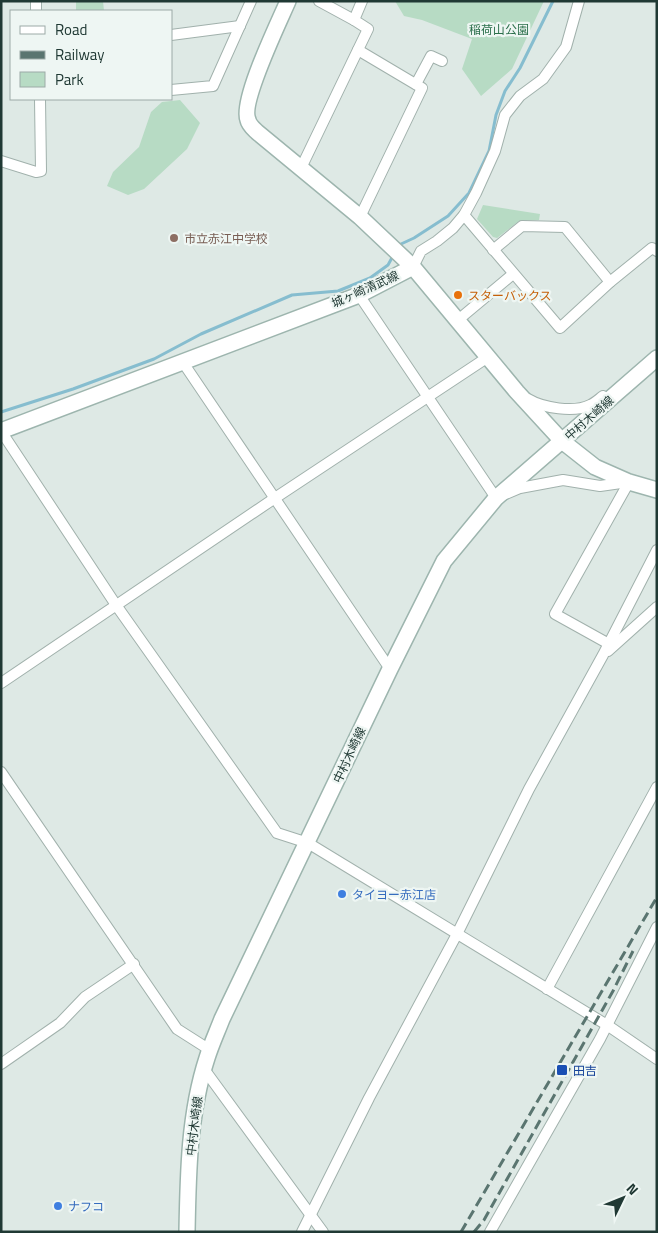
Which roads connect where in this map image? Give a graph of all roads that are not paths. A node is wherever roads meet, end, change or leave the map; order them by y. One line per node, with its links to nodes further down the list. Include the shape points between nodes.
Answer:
1 (251, 1): 7 (street)
2 (288, 1): 15 (main road, via 246,108 247,120 257,132)
3 (319, 1): 6 (street)
4 (362, 1): 6 (street)
5 (579, 1): 16 (street, via 566,47 543,79 520,96 505,115 495,151)
6 (354, 20): 9 (street, via 368,29)
7 (240, 26): 8 (street); 12 (street, via 213,86)
8 (172, 35)
9 (358, 50): 11 (street); 15 (street)
10 (442, 61): 11 (street, via 431,56)
11 (416, 84): 17 (street, via 422,88)
12 (172, 90)
13 (40, 100): 14 (street, via 41,171)
14 (1, 161)
15 (301, 168): 17 (main road)
16 (464, 215): 18 (street); 20 (street, via 437,242)
17 (360, 217): 20 (main road)
18 (492, 250): 21 (street); 22 (street, via 522,226 565,227)
19 (657, 251): 22 (street, via 652,248)
20 (402, 257): 23 (main road, 城ヶ崎清武線); 24 (main road, 城ヶ崎清武線)
21 (513, 274): 22 (street, via 560,328); 24 (street)
22 (610, 282)
23 (358, 294): 27 (main road, 城ヶ崎清武線); 30 (street)
24 (458, 320): 25 (main road, 城ヶ崎清武線)
25 (488, 357): 29 (main road, 城ヶ崎清武線); 30 (street)
26 (657, 358): 28 (main road, 中村木崎線)
27 (182, 361): 31 (main road, 城ヶ崎清武線); 35 (street)
28 (630, 382): 29 (street, via 614,388 590,406 566,409 536,404); 32 (main road, 中村木崎線)
29 (516, 392): 32 (main road, 城ヶ崎清武線)
30 (427, 398): 35 (street); 36 (street)
31 (1, 431): 38 (street)
32 (562, 441): 33 (main road, 城ヶ崎清武線, via 595,467); 36 (main road, 中村木崎線)
33 (629, 482): 34 (main road, 城ヶ崎清武線); 36 (street, via 600,486 563,480 520,488); 40 (street, via 555,614)
34 (657, 490)
35 (275, 498): 38 (street); 42 (street)
36 (496, 498): 42 (main road, 中村木崎線, via 444,561)
37 (657, 550): 40 (street)
38 (116, 605): 43 (street); 47 (street, via 277,833)
39 (657, 607): 41 (street)
40 (609, 644): 41 (street)
41 (603, 655): 49 (street, via 529,789)
42 (390, 669): 47 (main road, 中村木崎線)
43 (1, 683)
44 (1, 772): 50 (street)
45 (657, 786): 46 (street)
46 (654, 799): 51 (street)
47 (308, 843): 49 (street); 53 (main road, 中村木崎線)
48 (657, 927): 52 (street)
49 (457, 934): 51 (street); 57 (street, via 369,1098)
50 (134, 964): 53 (street, via 178,1029); 55 (street, via 85,997 60,1023)
51 (547, 989): 52 (street)
52 (607, 1025): 54 (street); 61 (street)
53 (210, 1050): 56 (main road, 中村木崎線)
54 (657, 1058)
55 (1, 1064)
56 (204, 1069): 57 (street); 58 (main road, 中村木崎線, via 190,1145)
57 (312, 1214): 59 (street); 60 (street)
58 (187, 1232)
59 (302, 1232)
60 (324, 1232)
61 (490, 1232)

